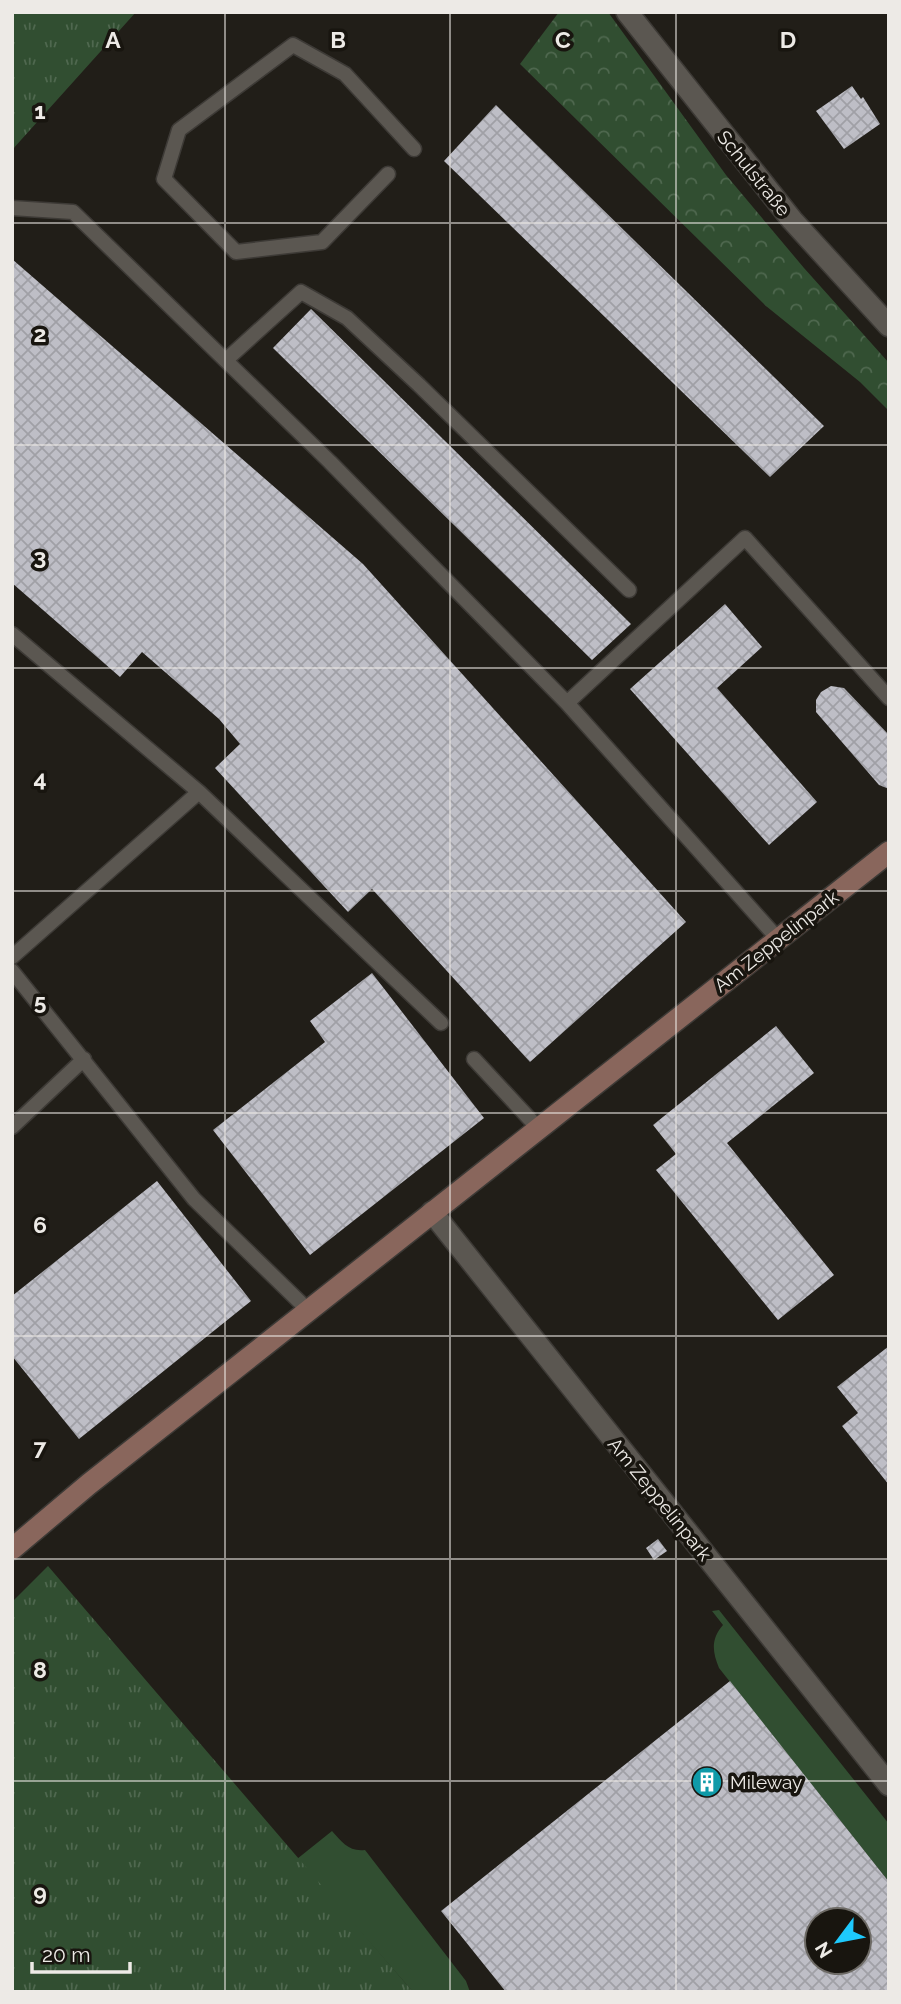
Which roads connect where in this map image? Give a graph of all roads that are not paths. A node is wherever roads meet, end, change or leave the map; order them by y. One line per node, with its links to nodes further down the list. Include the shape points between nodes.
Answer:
1 (627, 12): 5 (street, Schulstraße, via 801,230)
2 (414, 149): 3 (lane, via 345,74 293,45 180,130 164,179 236,252 322,242)
3 (388, 174)
4 (12, 208): 6 (lane, via 74,212)
5 (889, 326)
6 (226, 360): 7 (lane, via 301,292 347,318); 10 (lane)
7 (629, 590)
8 (12, 635): 11 (lane)
9 (889, 698): 10 (lane, via 746,538)
10 (567, 703): 13 (lane)
11 (199, 792): 14 (lane); 16 (lane)
12 (889, 852): 13 (main road, Am Zeppelinpark)
13 (778, 939): 20 (main road, Am Zeppelinpark)
14 (12, 957)
15 (12, 971): 17 (lane)
16 (441, 1023)
17 (84, 1059): 19 (lane); 22 (lane, via 194,1199)
18 (474, 1059): 20 (lane)
19 (12, 1127)
20 (539, 1129): 21 (main road, Am Zeppelinpark)
21 (432, 1212): 22 (main road, Am Zeppelinpark); 24 (street, Am Zeppelinpark)
22 (308, 1310): 23 (main road, Am Zeppelinpark)
23 (12, 1549)
24 (889, 1785)

